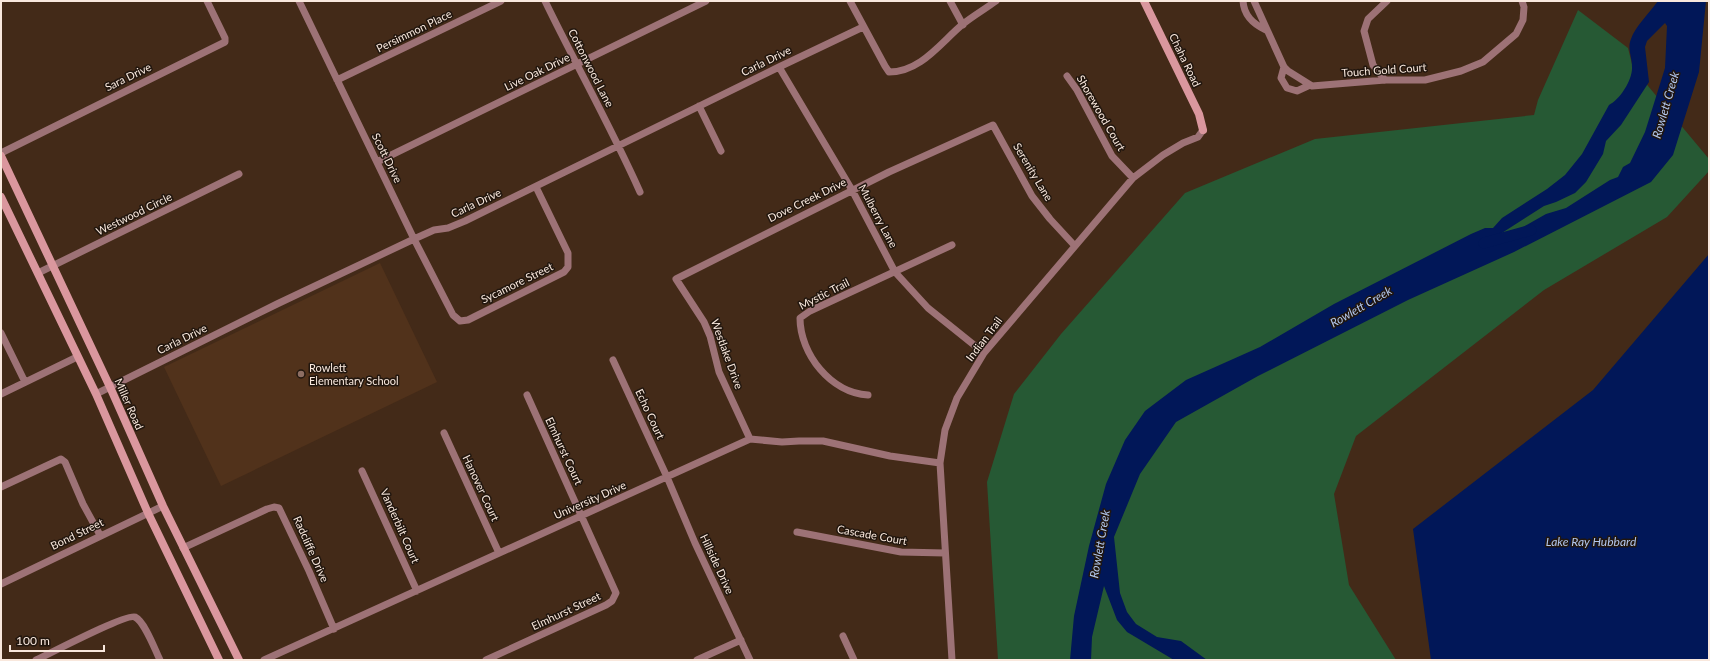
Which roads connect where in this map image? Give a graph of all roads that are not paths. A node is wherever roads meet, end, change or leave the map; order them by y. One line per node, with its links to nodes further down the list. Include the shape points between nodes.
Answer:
1 (207, 1): 29 (street, Sara Drive, via 225,38 224,42)
2 (299, 1): 21 (street, Scott Drive)
3 (501, 1): 21 (street, Persimmon Place)
4 (545, 1): 17 (street, Cottonwood Lane)
5 (706, 1): 17 (street, Live Oak Drive)
6 (850, 1): 15 (street)
7 (950, 1): 14 (street)
8 (996, 1): 14 (street)
9 (1144, 1): 26 (main road, Chaha Road, via 1199,114)
10 (1243, 1): 16 (street, via 1246,14 1252,22)
11 (1254, 1): 16 (street)
12 (1387, 1): 22 (street, via 1368,18 1364,31 1373,65)
13 (1523, 4): 22 (street, Touch Gold Court, via 1523,20 1516,34 1483,62 1462,71 1425,80)
14 (963, 25): 15 (street, via 928,57 896,72 889,72)
15 (863, 28): 18 (street, Carla Drive)
16 (1266, 30): 19 (street)
17 (576, 65): 27 (street, Cottonwood Lane); 31 (street, Live Oak Drive)
18 (779, 67): 24 (street, Carla Drive); 35 (street, Mulberry Lane)
19 (1284, 67): 23 (street); 23 (street, Touch Gold Court, via 1281,78 1287,88 1297,91)
20 (1067, 76): 33 (street, Shorewood Court, via 1112,156)
21 (336, 80): 31 (street, Scott Drive)
22 (1385, 80): 23 (street, Touch Gold Court)
23 (1310, 85)
24 (699, 106): 27 (street, Carla Drive); 28 (street)
25 (993, 125): 35 (street, Dove Creek Drive); 40 (street, Serenity Lane, via 1032,196)
26 (1203, 130): 33 (street, Indian Trail, via 1198,137 1163,155)
27 (619, 145): 34 (street, Carla Drive); 36 (street, Cottonwood Lane)
28 (721, 151)
29 (1, 153)
30 (1, 156): 41 (main road, Miller Road)
31 (377, 162): 38 (street, Scott Drive)
32 (239, 174): 41 (street, Westwood Circle)
33 (1133, 178): 40 (street, Indian Trail)
34 (536, 187): 38 (street, Carla Drive, via 465,222 434,230); 45 (street, Sycamore Street, via 568,253 568,267 564,272 468,320)
35 (852, 190): 42 (street, Mulberry Lane); 44 (street, Dove Creek Drive)
36 (640, 192)
37 (1, 197): 43 (main road)
38 (414, 240): 45 (street, Scott Drive, via 453,315); 51 (street, Carla Drive, via 277,304)
39 (952, 245): 42 (street)
40 (1074, 245): 47 (street, Indian Trail)
41 (53, 266): 43 (street, Westwood Circle); 51 (main road, Miller Road)
42 (895, 272): 47 (street, Mulberry Lane, via 928,308); 55 (street, Mystic Trail, via 800,318 800,327 806,343 822,373 841,387)
43 (38, 273): 48 (main road)
44 (676, 279): 57 (street, Westlake Drive, via 704,322 719,372)
45 (460, 321)
46 (1, 333): 50 (street)
47 (984, 353): 58 (street, Indian Trail, via 957,398 945,430)
48 (77, 357): 50 (street); 53 (main road)
49 (613, 360): 60 (street, Echo Court)
50 (24, 382): 52 (street)
51 (110, 387): 53 (street, Carla Drive); 62 (main road, Miller Road)
52 (1, 394)
53 (96, 394): 63 (main road)
54 (527, 395): 64 (street, Elmhurst Court)
55 (868, 395)
56 (444, 433): 68 (street, Hanover Court)
57 (750, 439): 58 (street, University Drive, via 782,442 823,441); 60 (street, University Drive)
58 (940, 464): 69 (street, Indian Trail)
59 (362, 471): 71 (street, Vanderbilt Court)
60 (667, 477): 64 (street, University Drive); 74 (street, Hillside Drive)
61 (1, 487): 66 (street, via 61,459 65,462)
62 (163, 506): 63 (street, Bond Street); 67 (main road, Miller Road)
63 (148, 512): 66 (street, Bond Street); 77 (main road)
64 (582, 516): 68 (street, University Drive); 80 (street, Elmhurst Street, via 616,593 615,598 606,605)
65 (797, 532): 69 (street, Cascade Court, via 901,552)
66 (100, 535): 70 (street, Bond Street)
67 (183, 548): 72 (street, Radcliffe Drive, via 267,509 279,508); 78 (main road, Miller Road)
68 (499, 553): 71 (street, University Drive)
69 (945, 553): 84 (street, Indian Trail)
70 (1, 584)
71 (417, 591): 72 (street, University Drive)
72 (334, 629): 79 (street, University Drive)
73 (843, 636): 83 (street)
74 (741, 640): 81 (street); 82 (street, Hillside Drive)
75 (36, 660): 76 (street, via 130,616 142,624)
76 (160, 660)
77 (220, 660)
78 (239, 660)
79 (264, 660)
80 (486, 660)
81 (697, 660)
82 (750, 660)
83 (854, 660)
84 (952, 660)

